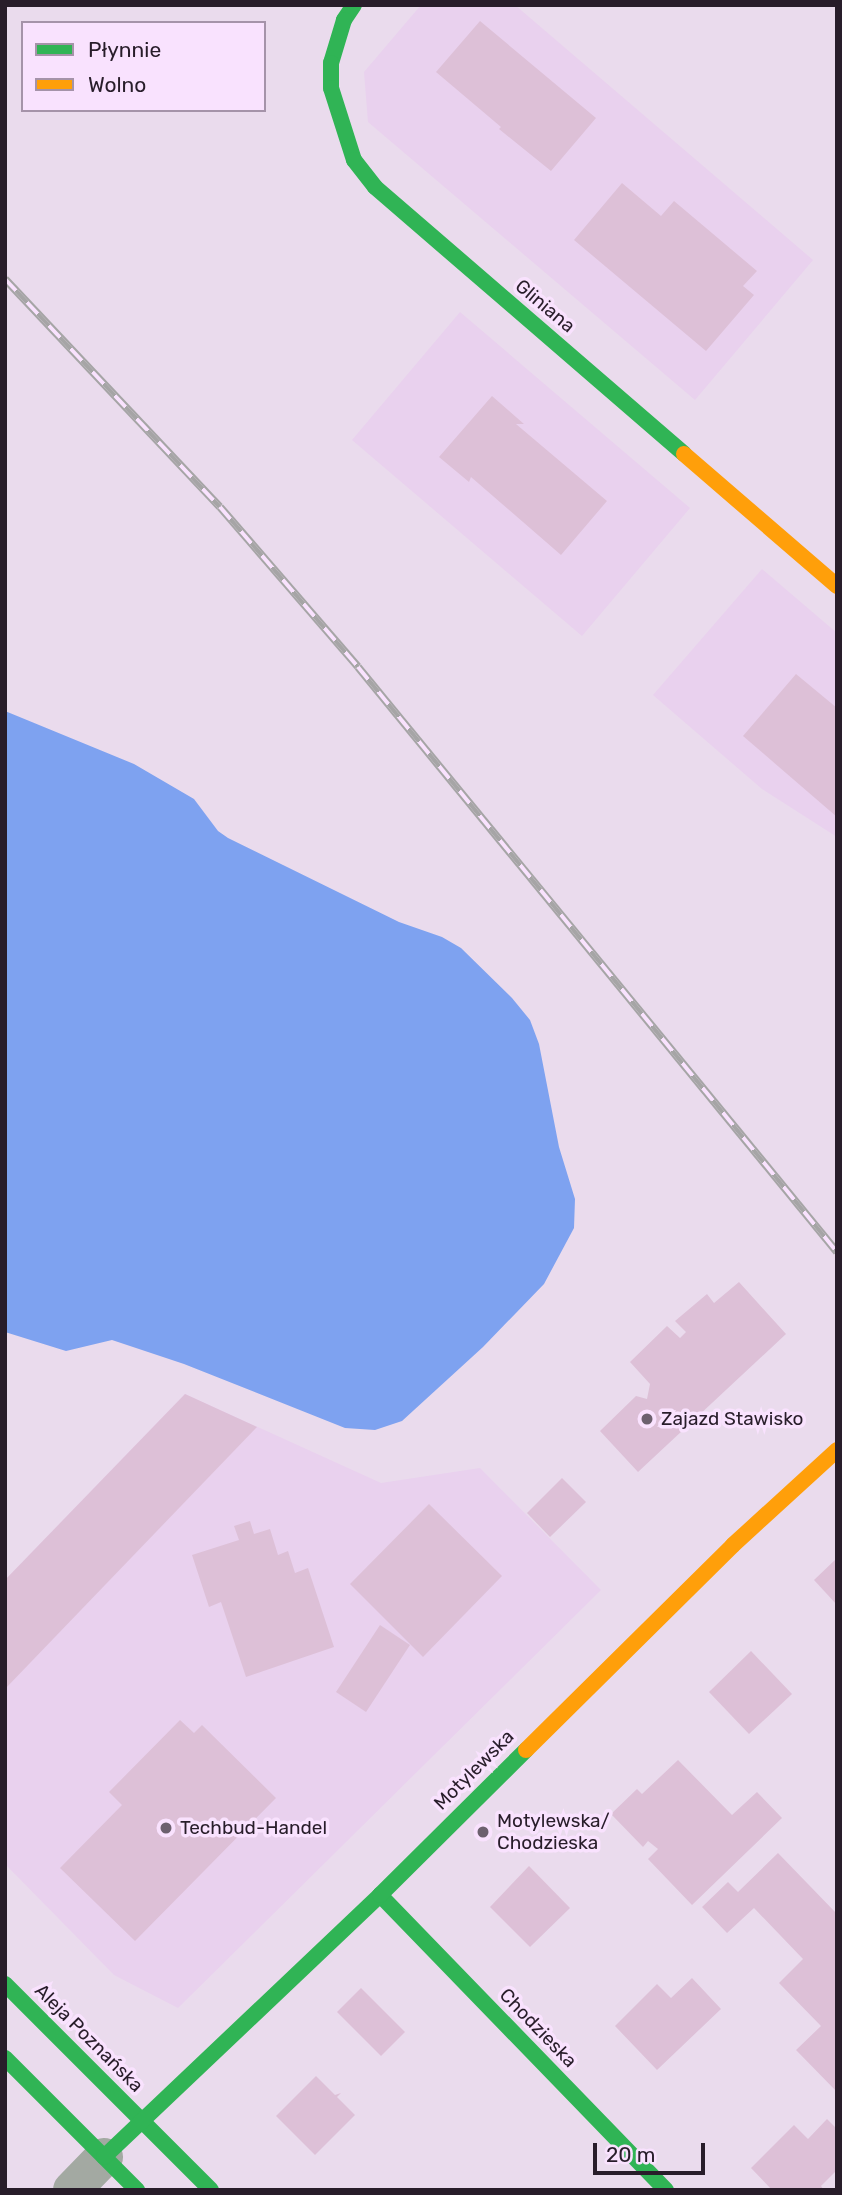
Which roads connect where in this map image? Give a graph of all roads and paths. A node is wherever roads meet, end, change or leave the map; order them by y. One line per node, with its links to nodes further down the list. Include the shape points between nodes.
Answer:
1 (354, 5): 2 (street, Gliniana, via 344,20 331,63 331,88 354,160 375,187)
2 (837, 586)
3 (837, 1450): 4 (street, Motylewska, via 713,1564)
4 (380, 1895): 7 (street, Motylewska); 12 (street, Chodzieska)
5 (5, 1984): 7 (street, Aleja Poznańska)
6 (5, 2058): 8 (street)
7 (143, 2122): 8 (street, Aleja Poznańska); 11 (street, Aleja Poznańska)
8 (104, 2157): 9 (street); 10 (street)
9 (72, 2190)
10 (137, 2190)
11 (211, 2190)
12 (666, 2190)

